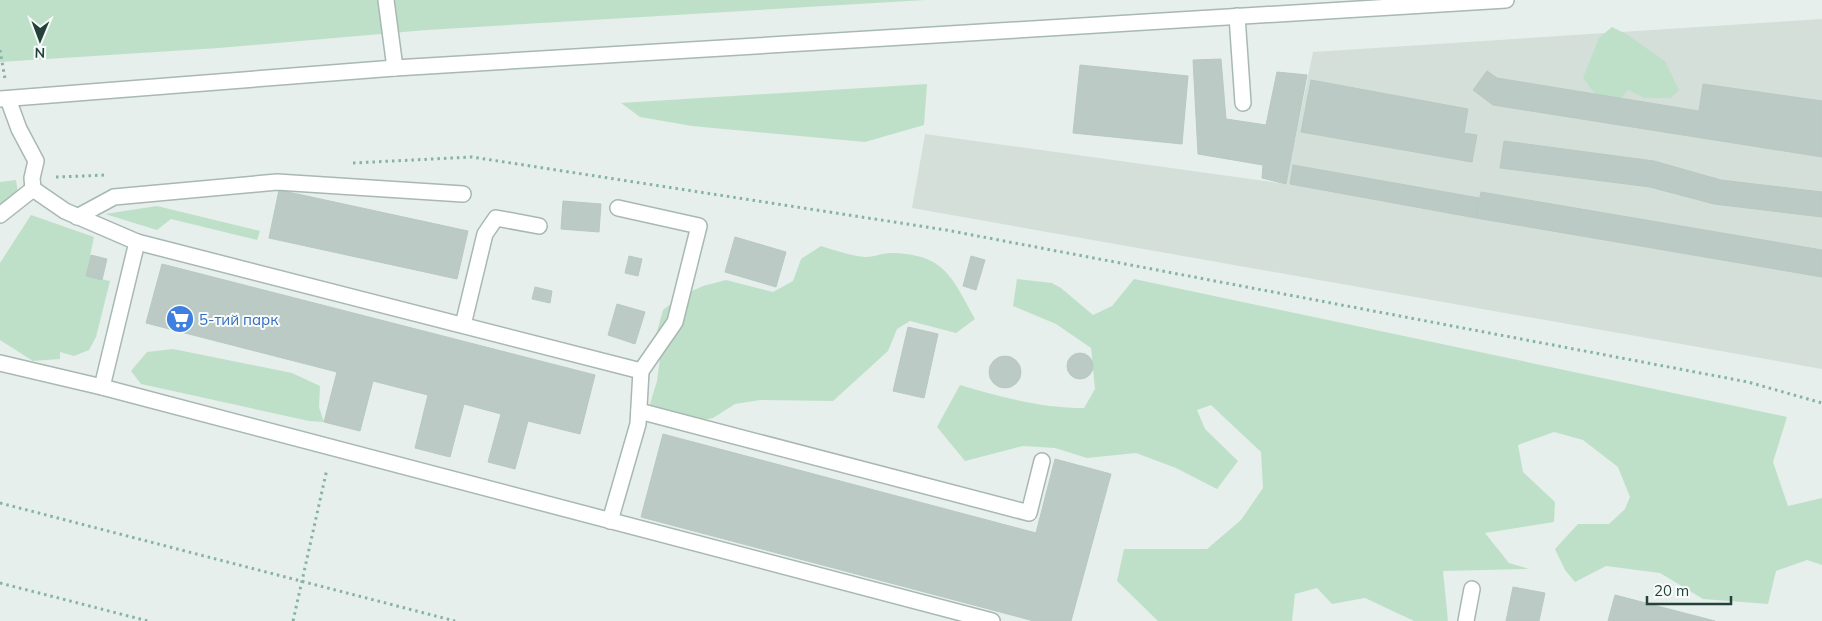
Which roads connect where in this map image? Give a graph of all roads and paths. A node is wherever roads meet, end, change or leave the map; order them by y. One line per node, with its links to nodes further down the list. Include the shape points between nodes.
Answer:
1 (386, 0): 4 (lane)
2 (1506, 0): 3 (lane)
3 (1237, 16): 4 (lane); 6 (lane)
4 (395, 68): 5 (lane)
5 (4, 99): 9 (lane, via 36,161)
6 (1243, 103)
7 (344, 163): 20 (path, via 472,157 946,230 1748,382)
8 (110, 174): 9 (path)
9 (32, 184): 12 (lane); 13 (lane)
10 (463, 194): 13 (lane, via 277,182 114,197)
11 (618, 208): 18 (lane, via 699,226 675,322)
12 (0, 215)
13 (77, 217): 15 (lane)
14 (540, 226): 16 (lane, via 496,218 485,234)
15 (137, 242): 16 (lane); 19 (lane)
16 (463, 326): 18 (lane)
17 (0, 364): 19 (lane)
18 (641, 371): 21 (lane)
19 (102, 387): 22 (lane)
20 (1822, 403)
21 (639, 411): 23 (lane, via 1029,513); 25 (lane)
22 (332, 449): 25 (lane); 26 (path)
23 (1042, 461)
24 (0, 503): 26 (path)
25 (610, 521): 32 (lane)
26 (301, 582): 30 (path); 31 (path)
27 (0, 583): 29 (path)
28 (1472, 588): 33 (lane)
29 (148, 621)
30 (293, 621)
31 (455, 621)
32 (992, 621)
33 (1466, 621)

